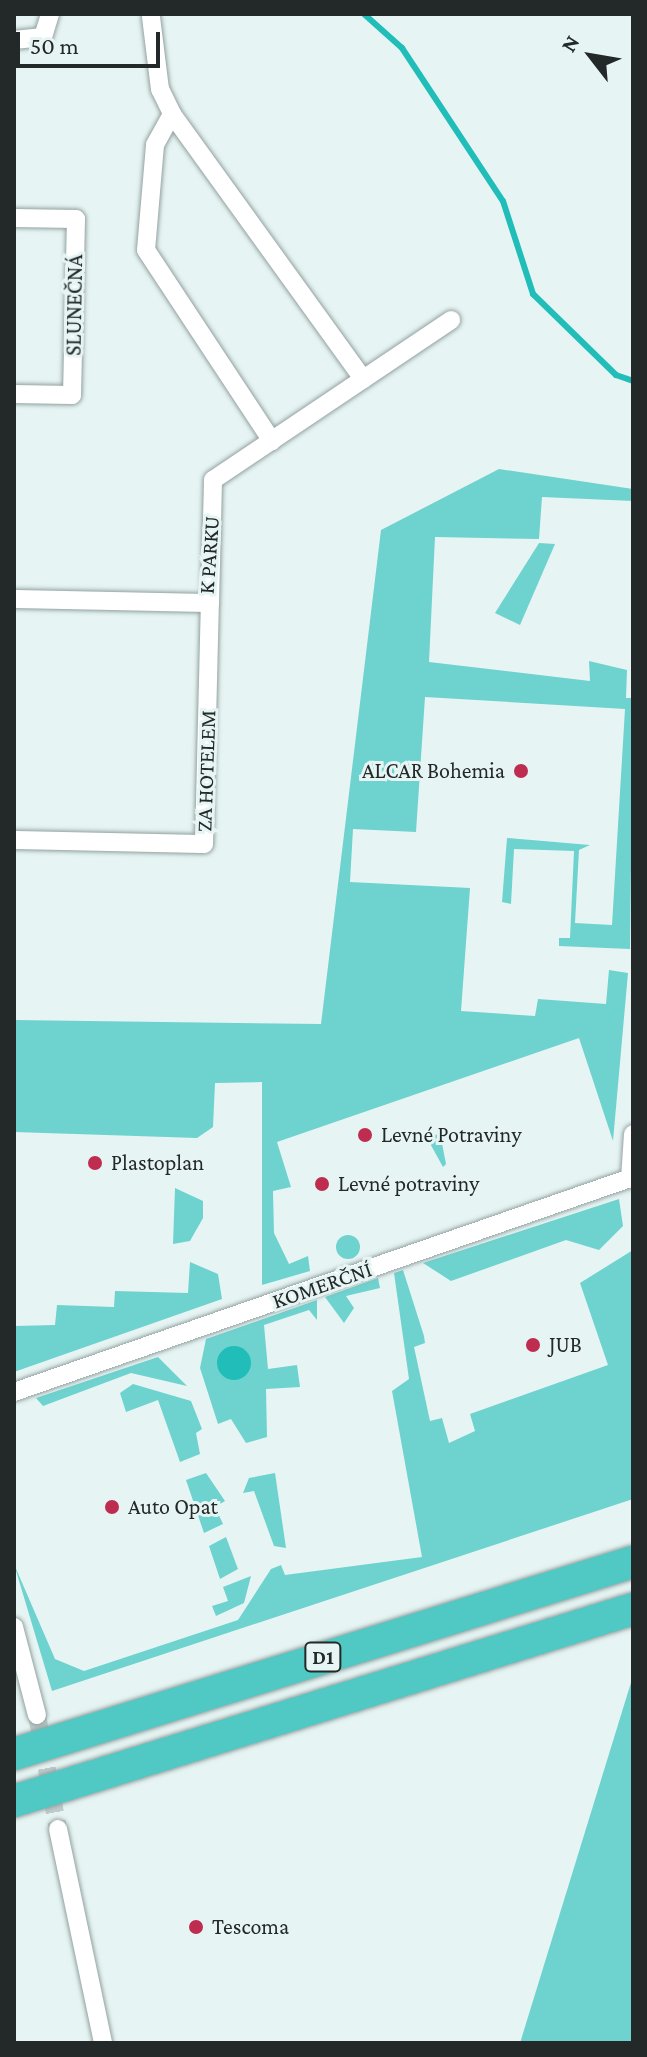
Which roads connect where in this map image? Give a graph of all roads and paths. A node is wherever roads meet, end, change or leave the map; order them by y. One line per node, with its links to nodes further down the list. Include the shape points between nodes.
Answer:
1 (50, 14): 3 (street, via 43,37)
2 (151, 17): 4 (street, via 160,89)
3 (14, 40)
4 (172, 114): 7 (street); 9 (street, via 155,145 146,250)
5 (14, 218): 8 (street, SLUNEČNÁ, via 76,219 72,395)
6 (451, 320): 7 (street, K PARKU)
7 (363, 379): 9 (street, K PARKU)
8 (14, 394)
9 (272, 441): 11 (street, K PARKU, via 213,480)
10 (14, 599): 11 (street, K PARKU)
11 (210, 603): 12 (street, ZA HOTELEM, via 204,844)
12 (14, 840)
13 (633, 1134): 14 (street, KOMERČNÍ)
14 (632, 1178): 15 (street, KOMERČNÍ)
15 (14, 1392)
16 (633, 1562): 20 (highway, D1)
17 (633, 1609): 21 (highway, D1)
18 (14, 1627): 19 (street)
19 (37, 1715)
20 (14, 1754)
21 (14, 1801)
22 (58, 1829): 23 (street)
23 (103, 2043)

